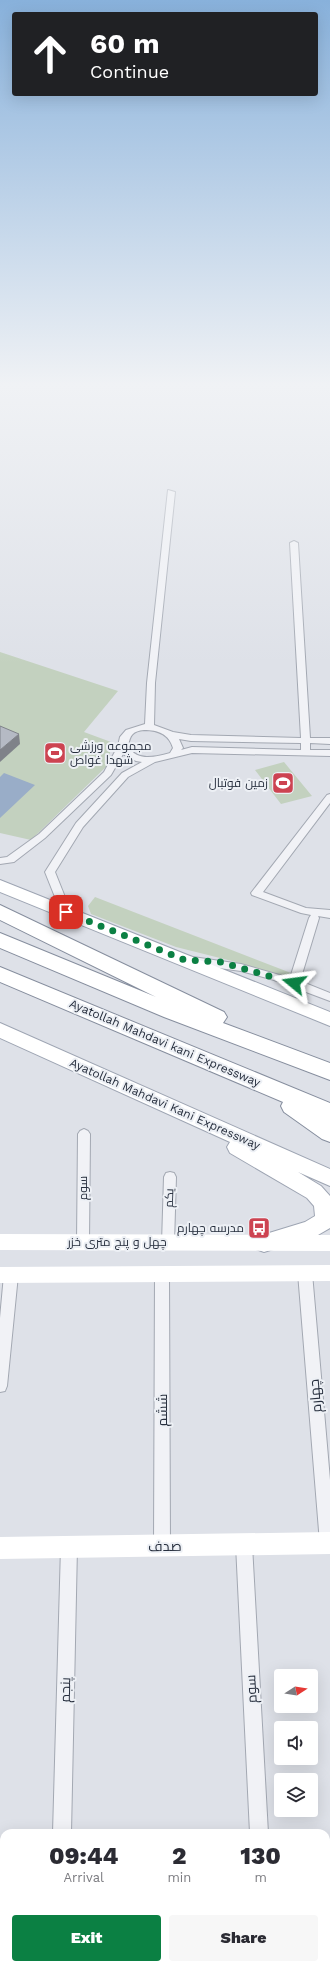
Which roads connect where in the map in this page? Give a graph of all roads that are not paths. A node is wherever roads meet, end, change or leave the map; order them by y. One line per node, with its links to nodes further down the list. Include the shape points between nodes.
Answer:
1 (171, 492): 3 (street, via 151,683)
2 (294, 543): 5 (street)
3 (149, 727): 4 (street, via 163,729); 7 (street, via 131,731 125,736)
4 (173, 735): 5 (street, via 191,738); 10 (street, via 178,748)
5 (305, 740): 6 (street); 8 (street)
6 (330, 741)
7 (123, 746): 11 (street, via 128,754 139,759); 13 (street, via 108,773 42,836 10,860)
8 (306, 753): 9 (street); 10 (street, via 192,750)
9 (330, 753)
10 (173, 755): 11 (street)
11 (152, 760): 16 (street, via 125,775 79,825 50,872)
12 (330, 797): 17 (street, via 256,893 305,911)
13 (0, 861)
14 (0, 886): 16 (main road)
15 (0, 912): 26 (highway, via 172,994)
16 (66, 912): 20 (main road)
17 (330, 914)
18 (314, 918): 22 (street)
19 (0, 940): 26 (highway, via 172,1012)
20 (185, 960): 22 (street, via 220,962); 24 (main road)
21 (0, 974): 28 (highway, Ayatollah Mahdavi kani Expressway)
22 (294, 983): 23 (street)
23 (330, 997)
24 (330, 1019)
25 (0, 1030): 29 (main road, Ayatollah Mahdavi Kani Expressway)
26 (293, 1057): 27 (highway)
27 (330, 1072)
28 (261, 1084): 30 (highway, Ayatollah Mahdavi kani Expressway); 31 (highway)
29 (155, 1098): 34 (main road, Ayatollah Mahdavi Kani Expressway); 38 (main road, via 314,1192 323,1201 326,1212 324,1221 311,1229)
30 (330, 1113)
31 (330, 1133)
32 (84, 1134): 36 (street, سوم)
33 (170, 1177): 37 (street, یکم)
34 (330, 1178)
35 (0, 1242): 36 (main road, چهل و پنج متری خزر)
36 (83, 1242): 37 (main road, چهل و پنج متری خزر)
37 (168, 1243): 38 (main road, چهل و پنج متری خزر)
38 (264, 1243): 39 (main road, چهل و پنج متری خزر)
39 (330, 1243)
40 (304, 1273): 41 (main road); 42 (main road); 45 (street, چهارم)
41 (330, 1273)
42 (162, 1274): 43 (main road); 47 (street, ششم)
43 (5, 1275): 44 (street)
44 (0, 1386)
45 (329, 1543): 46 (main road, صدف)
46 (244, 1544): 47 (main road, صدف); 51 (street, سوم)
47 (162, 1546): 48 (main road, صدف)
48 (69, 1547): 49 (main road, صدف); 50 (street, پنجم)
49 (0, 1548)
50 (62, 1829)
51 (259, 1829)

